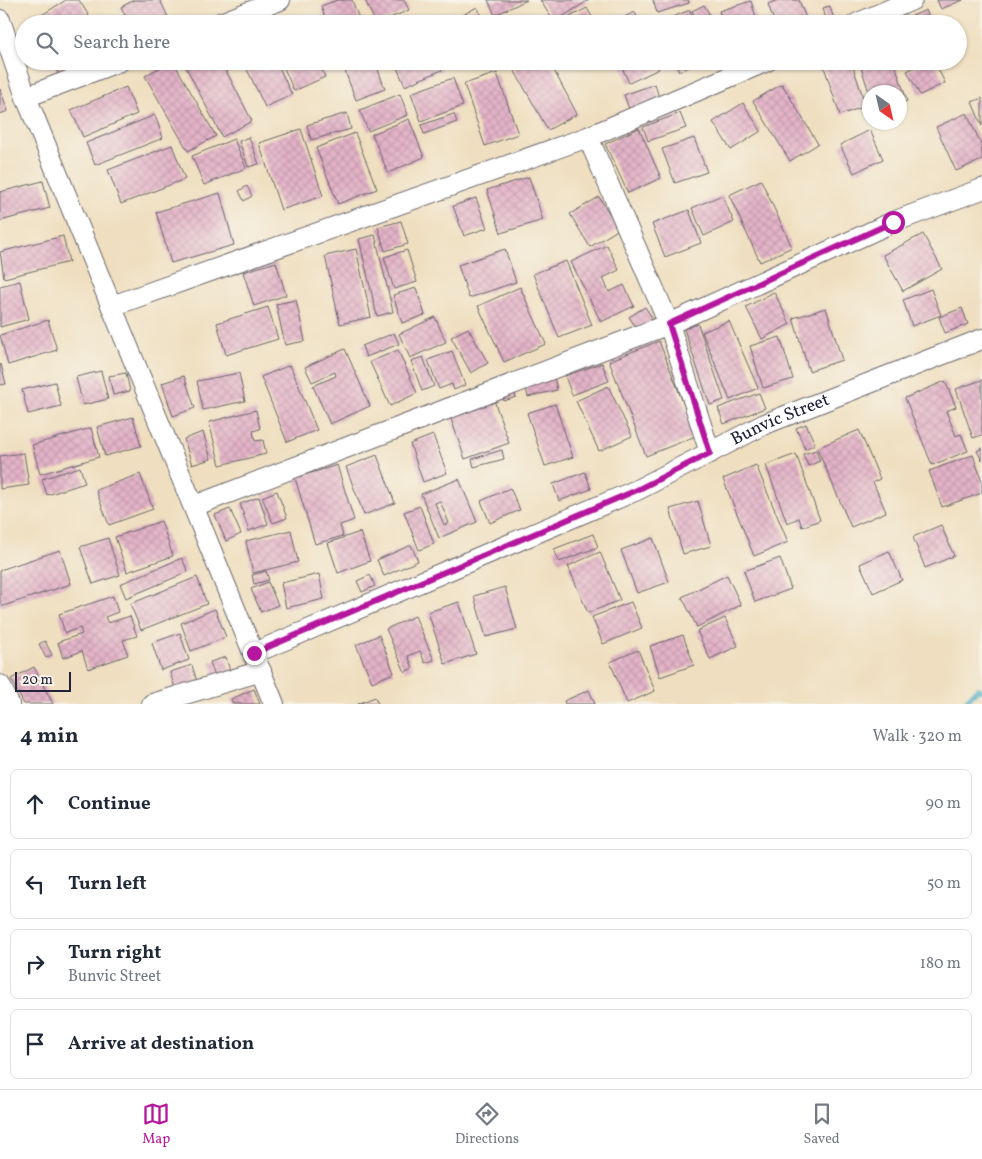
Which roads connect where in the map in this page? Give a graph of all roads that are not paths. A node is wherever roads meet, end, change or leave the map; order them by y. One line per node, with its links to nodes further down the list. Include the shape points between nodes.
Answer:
1 (280, 0): 3 (street)
2 (912, 0): 4 (street)
3 (241, 15)
4 (877, 15)
5 (0, 20): 6 (street)
6 (15, 64)
7 (17, 70): 10 (street)
8 (96, 70): 10 (street)
9 (746, 70): 11 (street)
10 (26, 97): 13 (street)
11 (588, 137): 13 (street); 14 (street)
12 (982, 189): 14 (street, via 893,222)
13 (112, 306): 17 (street)
14 (669, 324): 16 (street); 17 (street)
15 (982, 339): 16 (street, Bunvic Street, via 765,424)
16 (710, 453): 18 (street, Bunvic Street, via 637,490)
17 (194, 506): 18 (street)
18 (257, 662): 21 (street, Bunvic Street); 22 (street)
19 (0, 685): 20 (street)
20 (8, 704)
21 (152, 704)
22 (274, 704)

